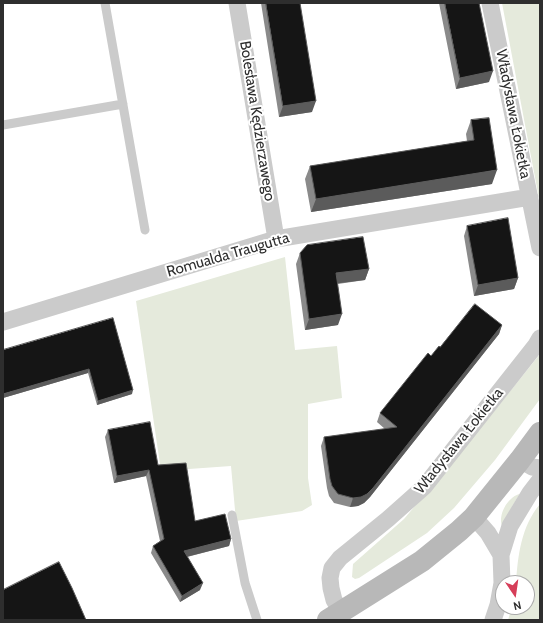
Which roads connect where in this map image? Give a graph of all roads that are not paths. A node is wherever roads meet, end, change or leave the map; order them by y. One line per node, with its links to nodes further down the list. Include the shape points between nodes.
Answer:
1 (105, 3): 4 (lane)
2 (237, 3): 8 (street, Bolesława Kędzierzawego)
3 (490, 3): 6 (street, Władysława Łokietka)
4 (123, 104): 5 (lane); 7 (lane)
5 (3, 125)
6 (530, 197): 8 (street, Romualda Traugutta); 9 (street, Władysława Łokietka)
7 (145, 230)
8 (276, 239): 10 (street, Romualda Traugutta)
9 (540, 248)
10 (3, 322)
11 (540, 338): 19 (street, Władysława Łokietka, via 424,487 340,558 332,568 330,578)
12 (540, 433): 13 (main road)
13 (520, 460): 14 (street, via 532,467); 17 (main road)
14 (540, 468)
15 (540, 480): 18 (street, via 510,526)
16 (232, 515): 20 (lane, via 246,584)
17 (474, 517): 18 (street, via 488,533); 19 (main road, via 422,561)
18 (501, 555): 21 (street, via 502,583)
19 (335, 616)
20 (257, 620)
21 (493, 620)

